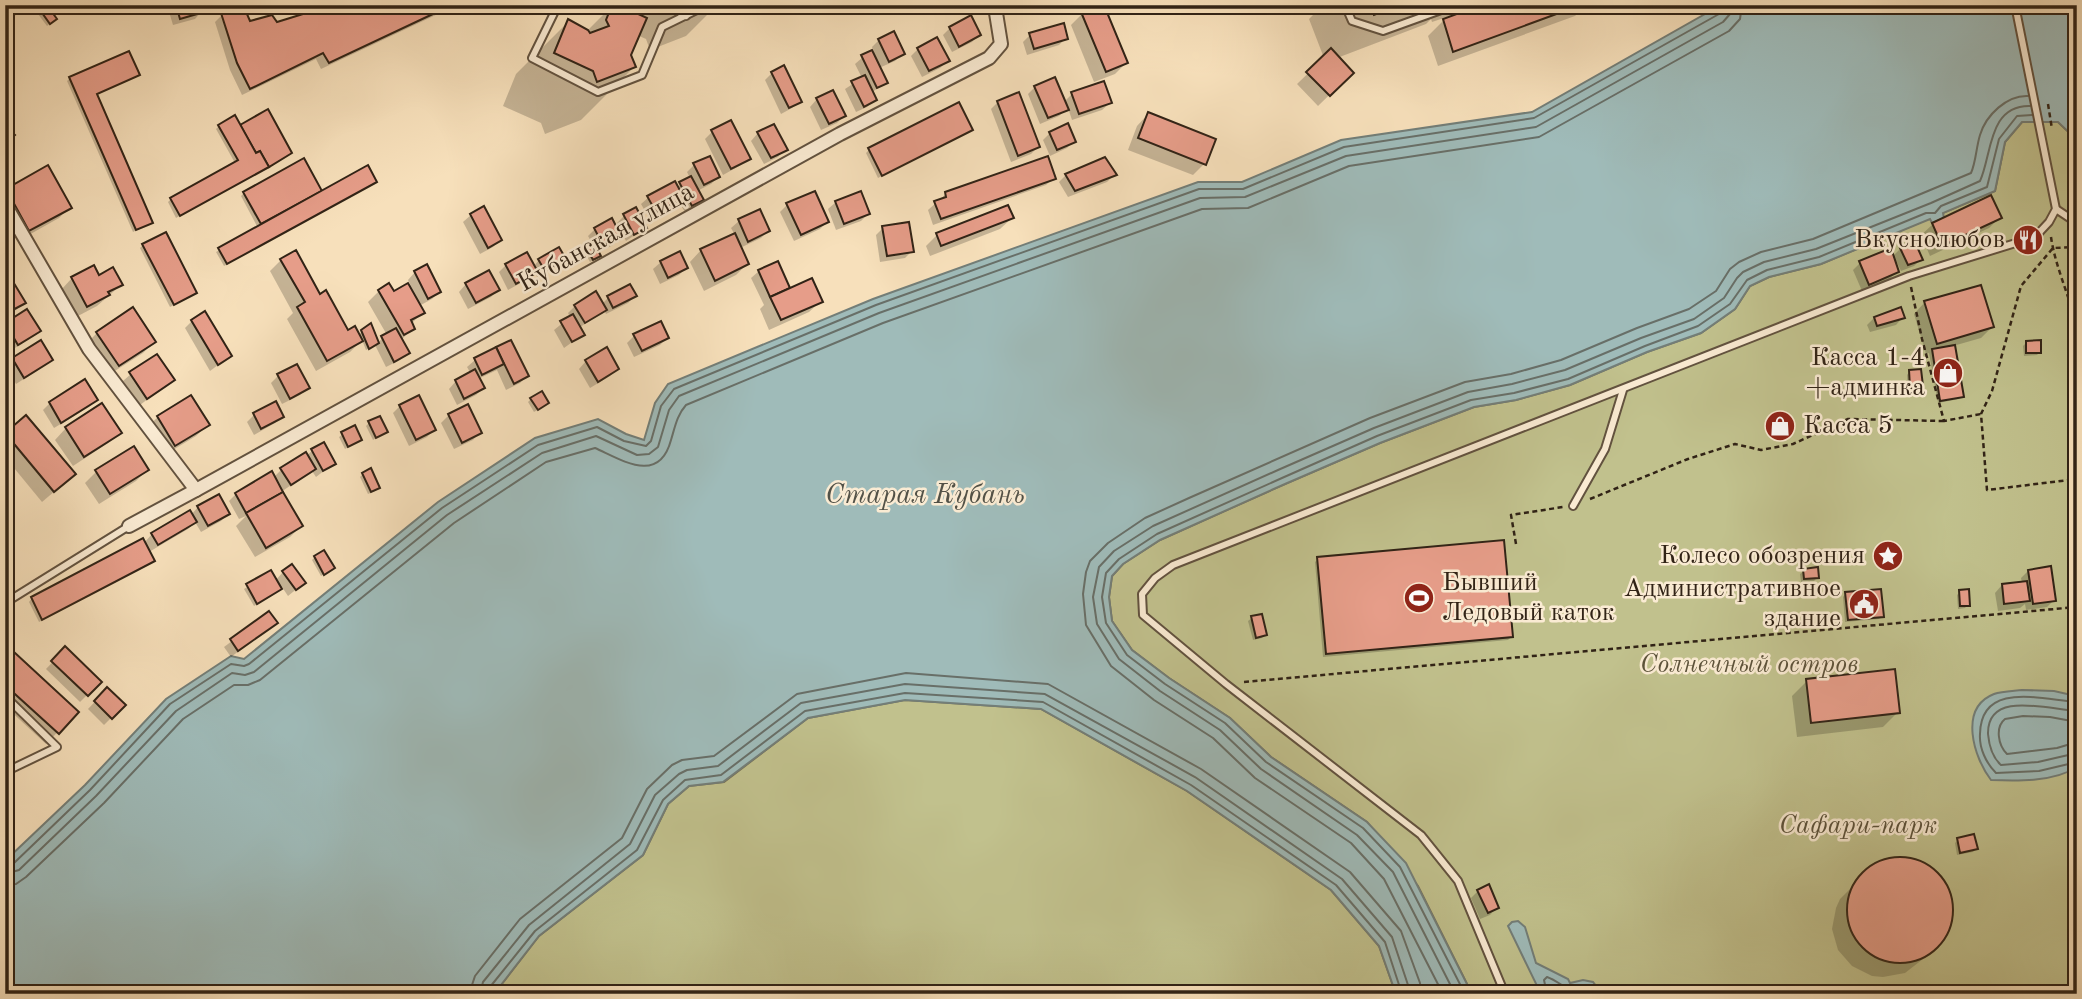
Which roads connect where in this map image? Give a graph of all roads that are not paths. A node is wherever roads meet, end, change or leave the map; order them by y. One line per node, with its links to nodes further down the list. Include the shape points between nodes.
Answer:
1 (218, 5): 2 (lane)
2 (225, 5)
3 (558, 5): 10 (lane, via 532,58 597,92 642,75 662,27)
4 (667, 5): 10 (lane)
5 (707, 5): 10 (lane)
6 (992, 5): 15 (street, Кубанская улица, via 1001,44 989,58 840,134)
7 (1346, 5): 8 (lane, via 1352,21 1383,31)
8 (1455, 5)
9 (2015, 5): 11 (lane)
10 (686, 16)
11 (2056, 209): 13 (lane); 14 (lane, via 2035,237 1909,276)
12 (10, 213): 15 (street, via 89,348)
13 (2077, 223)
14 (1623, 390): 16 (lane, via 1605,449); 21 (lane, via 1173,565 1142,594 1143,615 1421,835 1458,881)
15 (196, 490): 17 (street, Кубанская улица)
16 (1573, 506)
17 (129, 526): 18 (lane)
18 (5, 603)
19 (5, 696): 20 (lane, via 58,747)
20 (5, 772)
21 (1505, 994)

